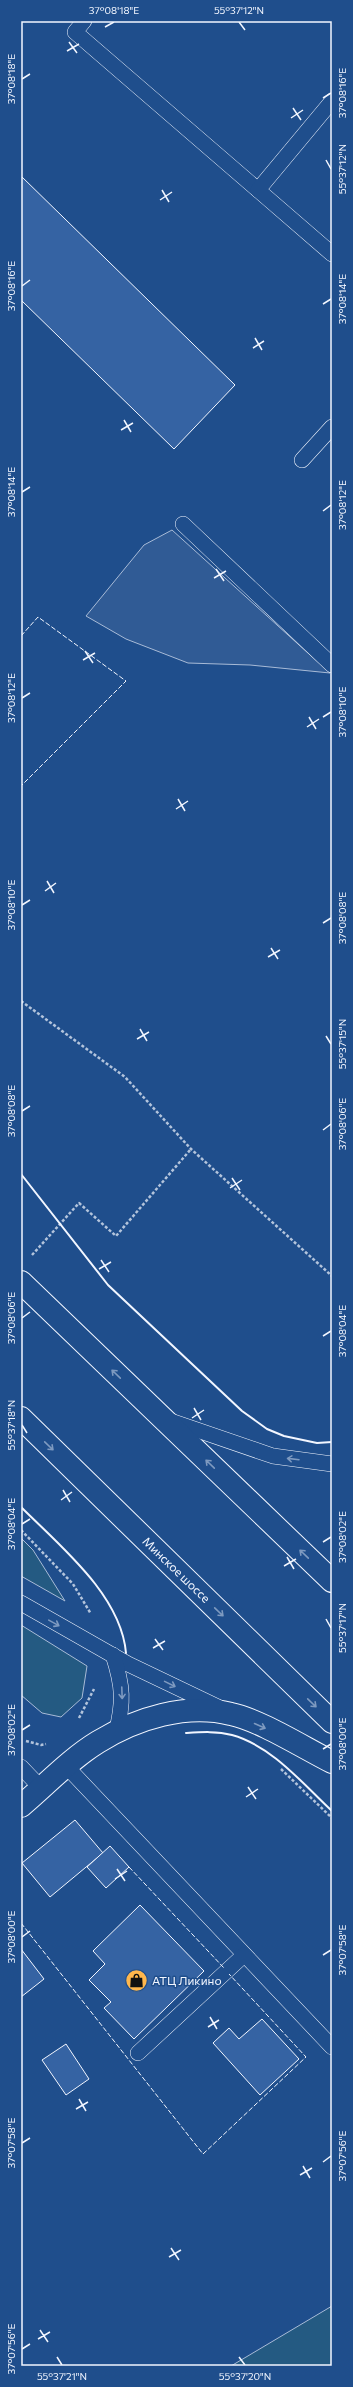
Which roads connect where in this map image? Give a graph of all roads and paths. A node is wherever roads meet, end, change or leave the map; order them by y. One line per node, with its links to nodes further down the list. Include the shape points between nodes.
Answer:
1 (84, 21): 3 (lane, via 75,32)
2 (332, 101): 3 (lane)
3 (258, 190): 4 (lane)
4 (332, 254)
5 (332, 427): 6 (lane)
6 (302, 460)
7 (183, 524): 8 (lane)
8 (332, 665)
9 (21, 1001): 10 (path, via 125,1077)
10 (191, 1149): 11 (path, via 116,1236 80,1203); 12 (path)
11 (26, 1261)
12 (332, 1276)
13 (21, 1282): 15 (main road, one-way to 13)
14 (21, 1418): 21 (main road, Минское шоссе, one-way to 21)
15 (162, 1418): 16 (lane, one-way to 15, via 273,1456); 17 (main road, one-way to 15)
16 (332, 1464)
17 (332, 1581)
18 (21, 1603): 19 (lane, one-way to 19)
19 (113, 1655): 20 (lane, one-way to 20); 22 (lane, one-way to 22, via 122,1682 122,1709)
20 (232, 1714): 22 (main road, via 207,1710 176,1712 150,1719); 23 (main road, one-way to 23)
21 (332, 1722)
22 (116, 1734): 25 (main road, via 98,1742)
23 (332, 1762)
24 (21, 1767): 27 (lane)
25 (67, 1767): 27 (main road); 30 (lane)
26 (279, 1768): 29 (path)
27 (42, 1789): 28 (main road)
28 (21, 1806)
29 (332, 1818)
30 (244, 1954): 31 (lane); 32 (lane)
31 (332, 2047)
32 (138, 2053)

